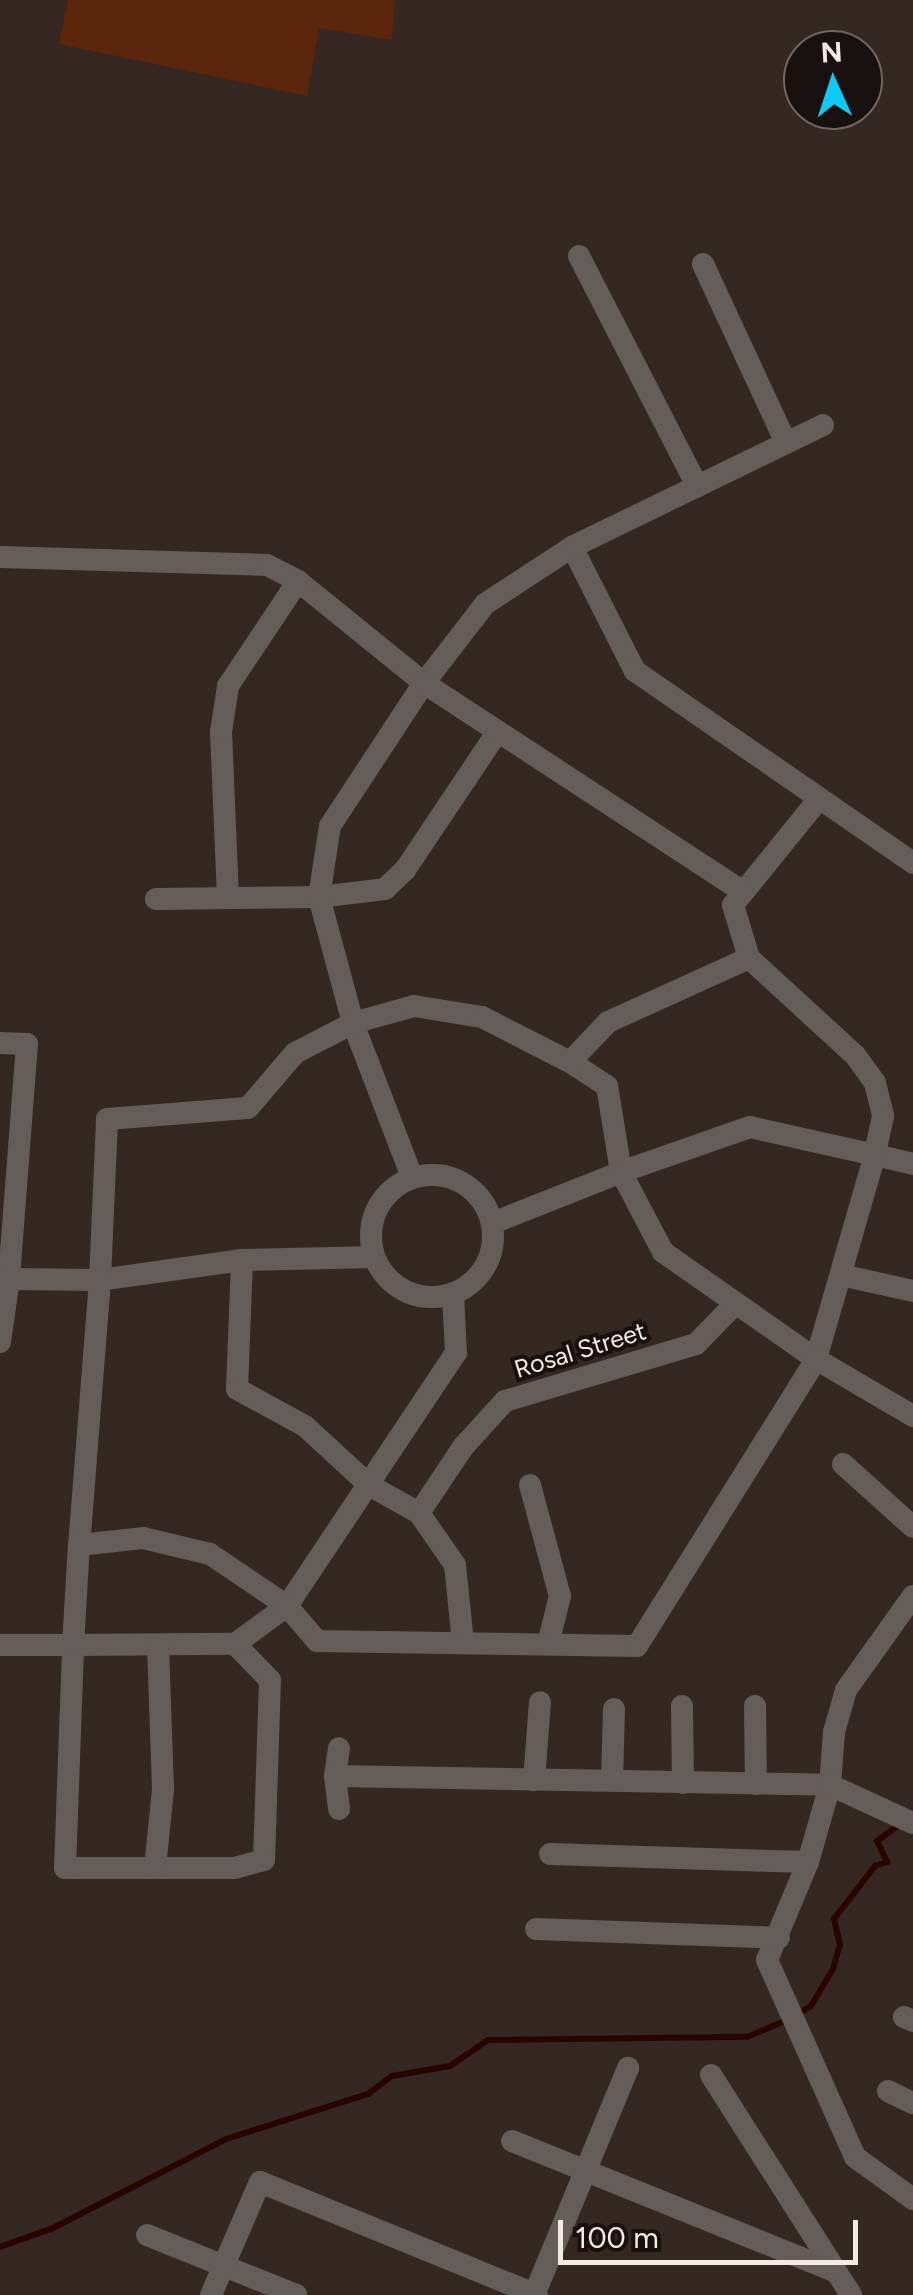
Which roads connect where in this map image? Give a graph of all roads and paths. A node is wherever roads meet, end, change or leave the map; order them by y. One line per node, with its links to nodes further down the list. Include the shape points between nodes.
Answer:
1 (579, 256): 5 (street)
2 (703, 264): 4 (street)
3 (823, 424): 4 (street)
4 (786, 442): 5 (street)
5 (697, 486): 6 (street)
6 (572, 547): 9 (street, via 485,604); 11 (street, via 636,672)
7 (0, 557): 8 (street, via 267,565)
8 (298, 581): 9 (street); 14 (street, via 228,686 221,732)
9 (424, 682): 10 (street); 15 (street, via 330,826)
10 (498, 732): 13 (street); 15 (street, via 405,870 385,889)
11 (818, 800): 12 (street); 13 (street)
12 (913, 863)
13 (743, 892): 17 (street, via 733,905)
14 (228, 898): 15 (street); 16 (street)
15 (319, 898): 18 (street)
16 (156, 899)
17 (749, 958): 20 (street, via 608,1022); 21 (street, via 855,1055 875,1083 883,1116)
18 (353, 1023): 20 (street, via 414,1006 482,1016); 24 (street); 31 (street, via 296,1052 248,1108 107,1119)
19 (0, 1043): 25 (street, via 26,1044)
20 (570, 1062): 23 (street, via 607,1086)
21 (875, 1155): 22 (street); 23 (street, via 750,1127); 29 (street)
22 (913, 1164)
23 (620, 1172): 26 (street); 34 (street, via 663,1252)
24 (412, 1177): 26 (street, via 446,1176 480,1197); 27 (street, via 386,1196 371,1222)
25 (7, 1209): 30 (street)
26 (495, 1222): 33 (street, via 493,1252 479,1278)
27 (372, 1256): 28 (street); 33 (street, via 390,1284 417,1296)
28 (242, 1260): 31 (street); 39 (street, via 237,1389 305,1426)
29 (841, 1274): 32 (street); 36 (street)
30 (5, 1279): 31 (street); 35 (street)
31 (100, 1280): 43 (street)
32 (913, 1291)
33 (453, 1294): 39 (street, via 456,1352)
34 (734, 1305): 36 (street); 41 (street, Rosal Street, via 696,1344 505,1401 463,1447)
35 (0, 1342)
36 (816, 1359): 37 (street); 50 (street, via 637,1646)
37 (913, 1416)
38 (843, 1464): 42 (street)
39 (369, 1485): 41 (street); 45 (street)
40 (530, 1485): 50 (street, via 560,1596)
41 (419, 1513): 47 (street, via 455,1565)
42 (913, 1527)
43 (79, 1545): 45 (street, via 143,1538 210,1554); 48 (street)
44 (913, 1596): 46 (street)
45 (287, 1606): 47 (street, via 316,1641); 49 (street)
46 (902, 1625): 63 (street, via 846,1690)
47 (463, 1642): 50 (street)
48 (73, 1644): 51 (street); 52 (street); 68 (street, via 64,1868)
49 (235, 1644): 52 (street); 68 (street, via 270,1680 264,1860 235,1868)
50 (548, 1644)
51 (0, 1645)
52 (158, 1646): 68 (street, via 163,1790)
53 (540, 1702): 59 (street)
54 (682, 1706): 61 (street)
55 (755, 1706): 62 (street)
56 (614, 1709): 60 (street)
57 (339, 1748): 58 (street)
58 (335, 1776): 59 (street); 64 (street)
59 (534, 1780): 60 (street)
60 (612, 1781): 61 (street)
61 (683, 1782): 62 (street)
62 (756, 1784): 63 (street)
63 (830, 1785): 65 (street); 67 (street)
64 (339, 1809)
65 (913, 1824)
66 (550, 1854): 67 (street)
67 (808, 1862): 70 (street)
68 (154, 1868)
69 (536, 1929): 70 (street)
70 (778, 1938): 77 (street, via 768,1960 855,2158)
71 (628, 2068): 76 (street)
72 (711, 2075): 80 (street)
73 (888, 2091): 74 (street)
74 (913, 2104)
75 (512, 2141): 76 (street)
76 (585, 2171): 80 (street); 83 (street)
77 (913, 2197)
78 (147, 2236): 79 (street)
79 (224, 2266): 81 (street); 82 (street); 83 (street, via 260,2182)
80 (830, 2270): 84 (street)
81 (211, 2295)
82 (296, 2295)
83 (535, 2295)
84 (851, 2295)

